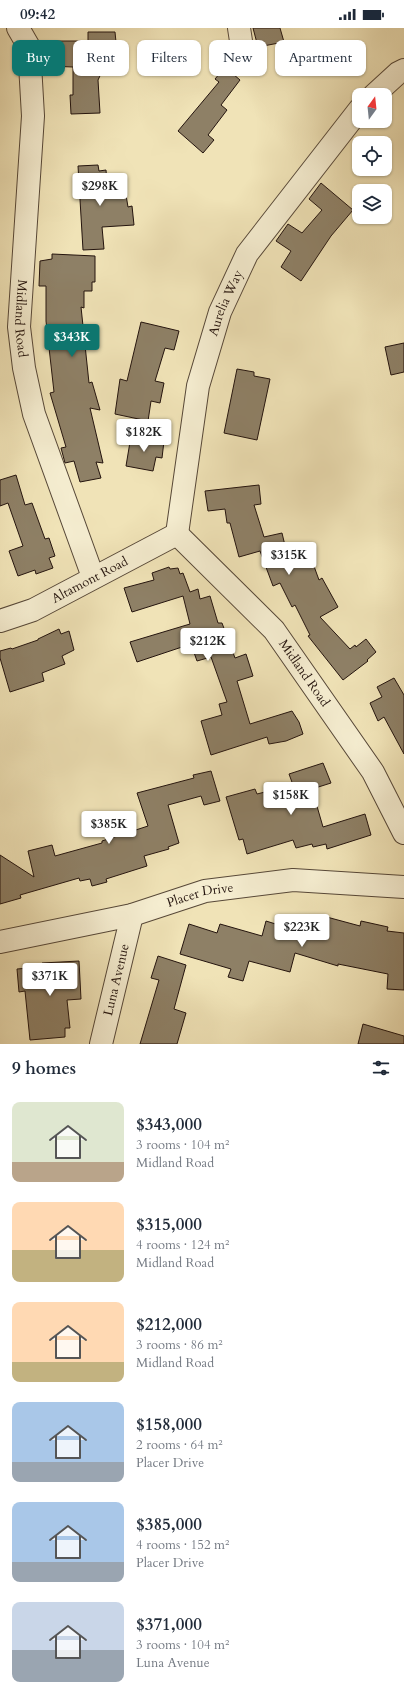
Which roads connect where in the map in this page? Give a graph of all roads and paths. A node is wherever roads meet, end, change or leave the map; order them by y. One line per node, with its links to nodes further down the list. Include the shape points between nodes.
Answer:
1 (18, 28): 8 (street, Midland Road, via 29,47 33,116 19,327 24,368 34,414)
2 (239, 28): 3 (street)
3 (241, 40)
4 (404, 70): 5 (street)
5 (382, 88)
6 (352, 119): 7 (street, Aurelia Way, via 247,254 220,312 198,386)
7 (177, 534): 8 (street, Altamont Road); 10 (street, Midland Road, via 274,630 373,772)
8 (93, 577): 9 (street, Altamont Road, via 33,610)
9 (0, 621)
10 (404, 833)
11 (404, 887): 12 (street, Placer Drive, via 293,880 205,891)
12 (132, 915): 13 (street, Placer Drive); 14 (street, Luna Avenue)
13 (0, 942)
14 (101, 1044)

